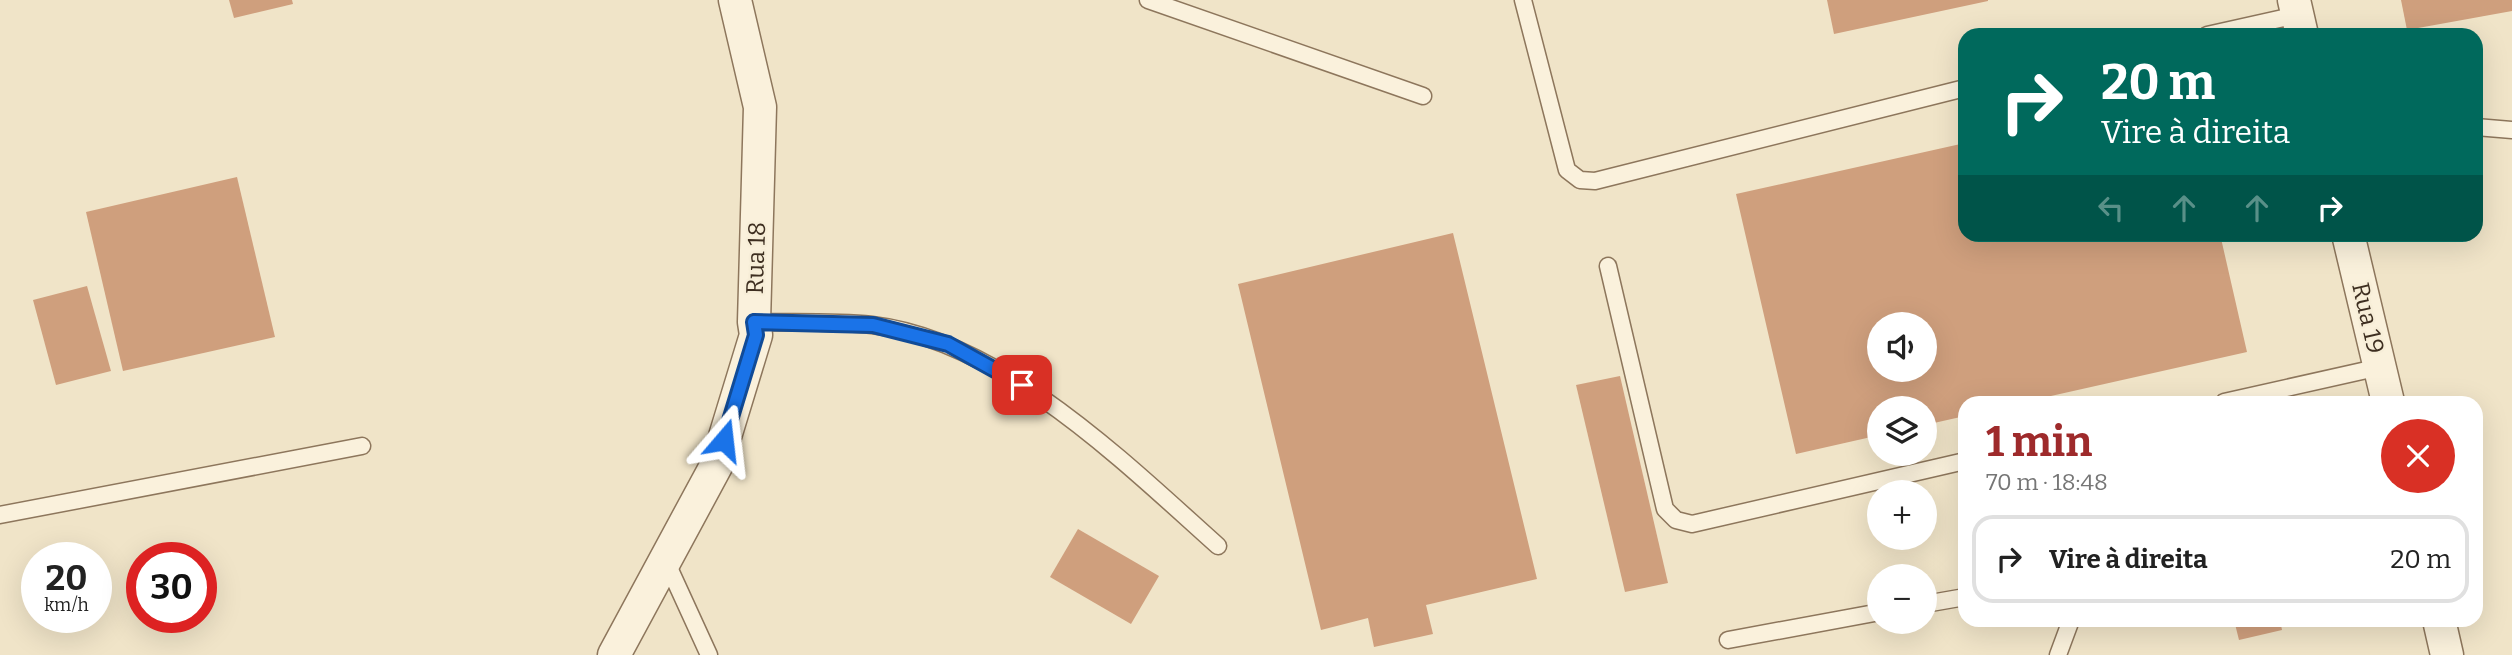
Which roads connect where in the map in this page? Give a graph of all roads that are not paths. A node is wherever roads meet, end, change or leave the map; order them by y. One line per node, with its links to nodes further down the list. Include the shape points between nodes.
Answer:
1 (735, 0): 12 (street, Rua 18, via 760,107)
2 (1148, 0): 7 (lane)
3 (1523, 0): 6 (lane, via 1567,170 1580,180 1595,181)
4 (2298, 17): 5 (lane)
5 (2242, 28)
6 (1958, 90)
7 (1423, 96)
8 (2483, 128): 9 (lane)
9 (2512, 130)
10 (2350, 242): 13 (street, Rua 19)
11 (1608, 266): 17 (lane, via 1665,509 1676,520 1692,524)
12 (754, 322): 19 (lane, via 873,325 948,344 1022,385 1112,451); 20 (street, Rua 18, via 756,335 716,466)
13 (2380, 367): 14 (lane); 15 (street, Rua 19)
14 (2251, 396)
15 (2387, 396)
16 (362, 446): 18 (lane)
17 (1958, 463)
18 (0, 515)
19 (1218, 546)
20 (666, 561): 27 (street, Rua 18); 28 (lane)
21 (1958, 598): 22 (lane)
22 (1937, 602)
23 (1867, 614): 26 (lane)
24 (2069, 627): 29 (lane)
25 (2441, 627): 30 (street)
26 (1728, 640)
27 (614, 655)
28 (709, 655)
29 (2059, 655)
30 (2447, 655)

